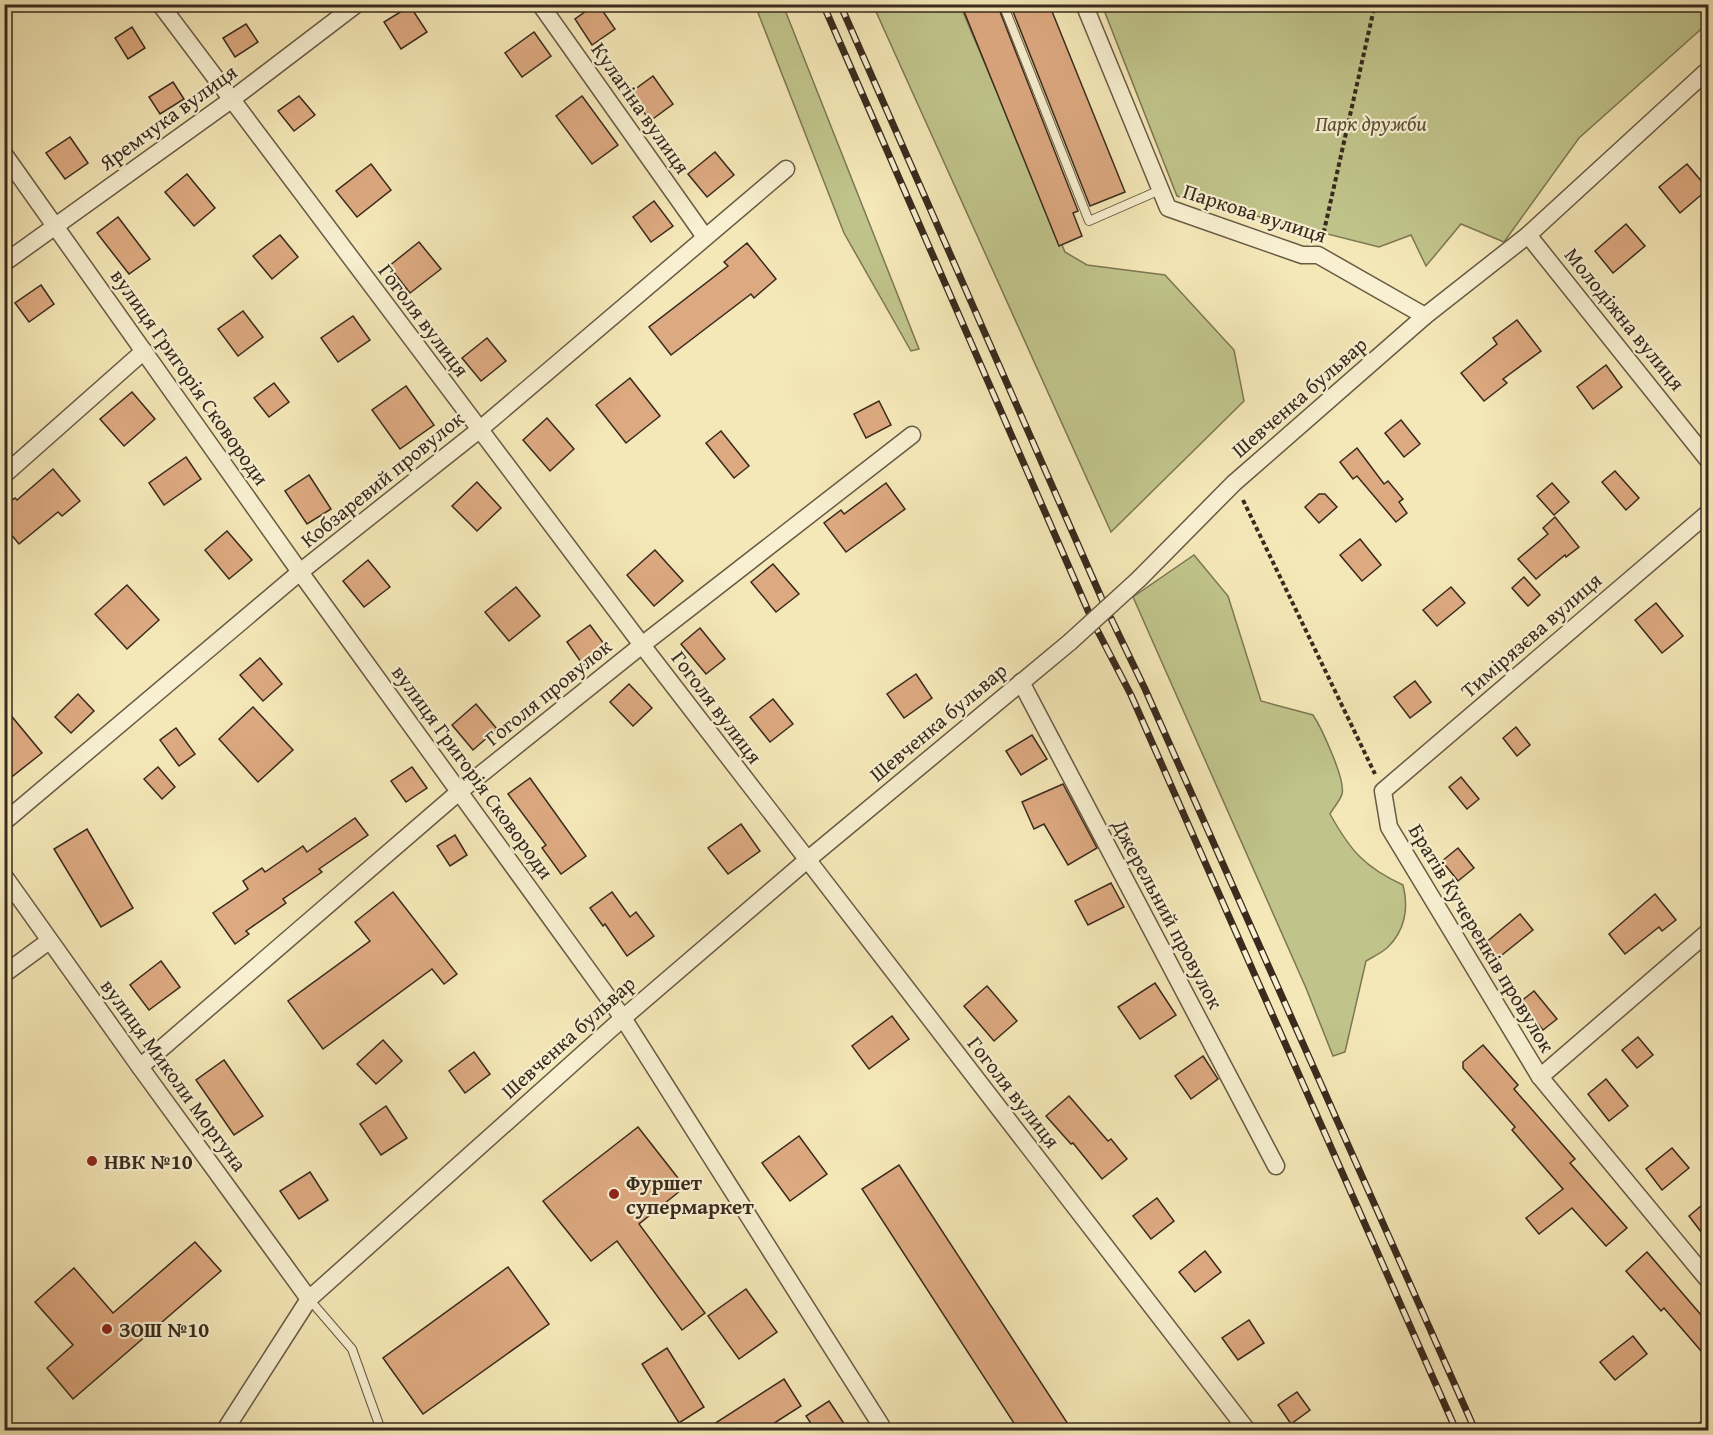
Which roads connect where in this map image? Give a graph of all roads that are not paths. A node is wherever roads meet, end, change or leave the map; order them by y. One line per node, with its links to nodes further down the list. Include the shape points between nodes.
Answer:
1 (160, 4): 7 (street, Гоголя вулиця)
2 (357, 4): 7 (street, Яремчука вулиця)
3 (540, 4): 13 (street, Кулагіна вулиця)
4 (1004, 4): 10 (lane, via 1089,221)
5 (1084, 4): 10 (street, Паркова вулиця)
6 (1708, 70): 12 (street, Шевченка бульвар)
7 (231, 100): 11 (street, Яремчука вулиця); 17 (street, Гоголя вулиця)
8 (4, 154): 11 (street, вулиця Григорія Сковороди)
9 (786, 169): 13 (street, Кобзаревий провулок)
10 (1160, 190): 15 (street, Паркова вулиця, via 1168,208 1302,255 1318,255)
11 (56, 225): 14 (street, Яремчука вулиця); 16 (street, вулиця Григорія Сковороди)
12 (1528, 235): 15 (street, Шевченка бульвар); 19 (street, Молодіжна вулиця)
13 (705, 237): 17 (street, Кобзаревий провулок)
14 (4, 263)
15 (1425, 316): 24 (street, Шевченка бульвар, bridge, via 1234,483 1139,579)
16 (144, 351): 20 (street); 22 (street, вулиця Григорія Сковороди)
17 (479, 430): 22 (street, Кобзаревий провулок); 23 (street, Гоголя вулиця)
18 (912, 435): 23 (street, Гоголя провулок)
19 (1708, 460)
20 (4, 475)
21 (1708, 513): 26 (street, Тимірязєва вулиця)
22 (300, 572): 25 (street, вулиця Григорія Сковороди); 27 (street, Кобзаревий провулок)
23 (642, 645): 25 (street, Гоголя провулок); 28 (street, Гоголя вулиця)
24 (1022, 682): 28 (street, Шевченка бульвар); 36 (street, Джерельний провулок)
25 (460, 791): 33 (street, вулиця Григорія Сковороди); 34 (street, Гоголя провулок)
26 (1383, 791): 35 (street, Братів Кучеренків провулок, via 1389,827)
27 (4, 822)
28 (806, 861): 33 (street, Шевченка бульвар); 43 (street, Гоголя вулиця)
29 (4, 876): 31 (street, вулиця Миколи Моргуна)
30 (1708, 932): 35 (street)
31 (49, 941): 32 (street); 34 (street, вулиця Миколи Моргуна)
32 (4, 974)
33 (623, 1018): 38 (street, Шевченка бульвар); 42 (street, вулиця Григорія Сковороди)
34 (140, 1067): 38 (street, вулиця Миколи Моргуна)
35 (1539, 1077): 37 (street, Братів Кучеренків провулок)
36 (1276, 1166)
37 (1708, 1280)
38 (309, 1299): 40 (street, Шевченка бульвар); 41 (lane, via 352,1349)
39 (1708, 1427): 44 (street)
40 (225, 1431)
41 (381, 1431)
42 (884, 1431)
43 (1247, 1431)
44 (1704, 1431)

